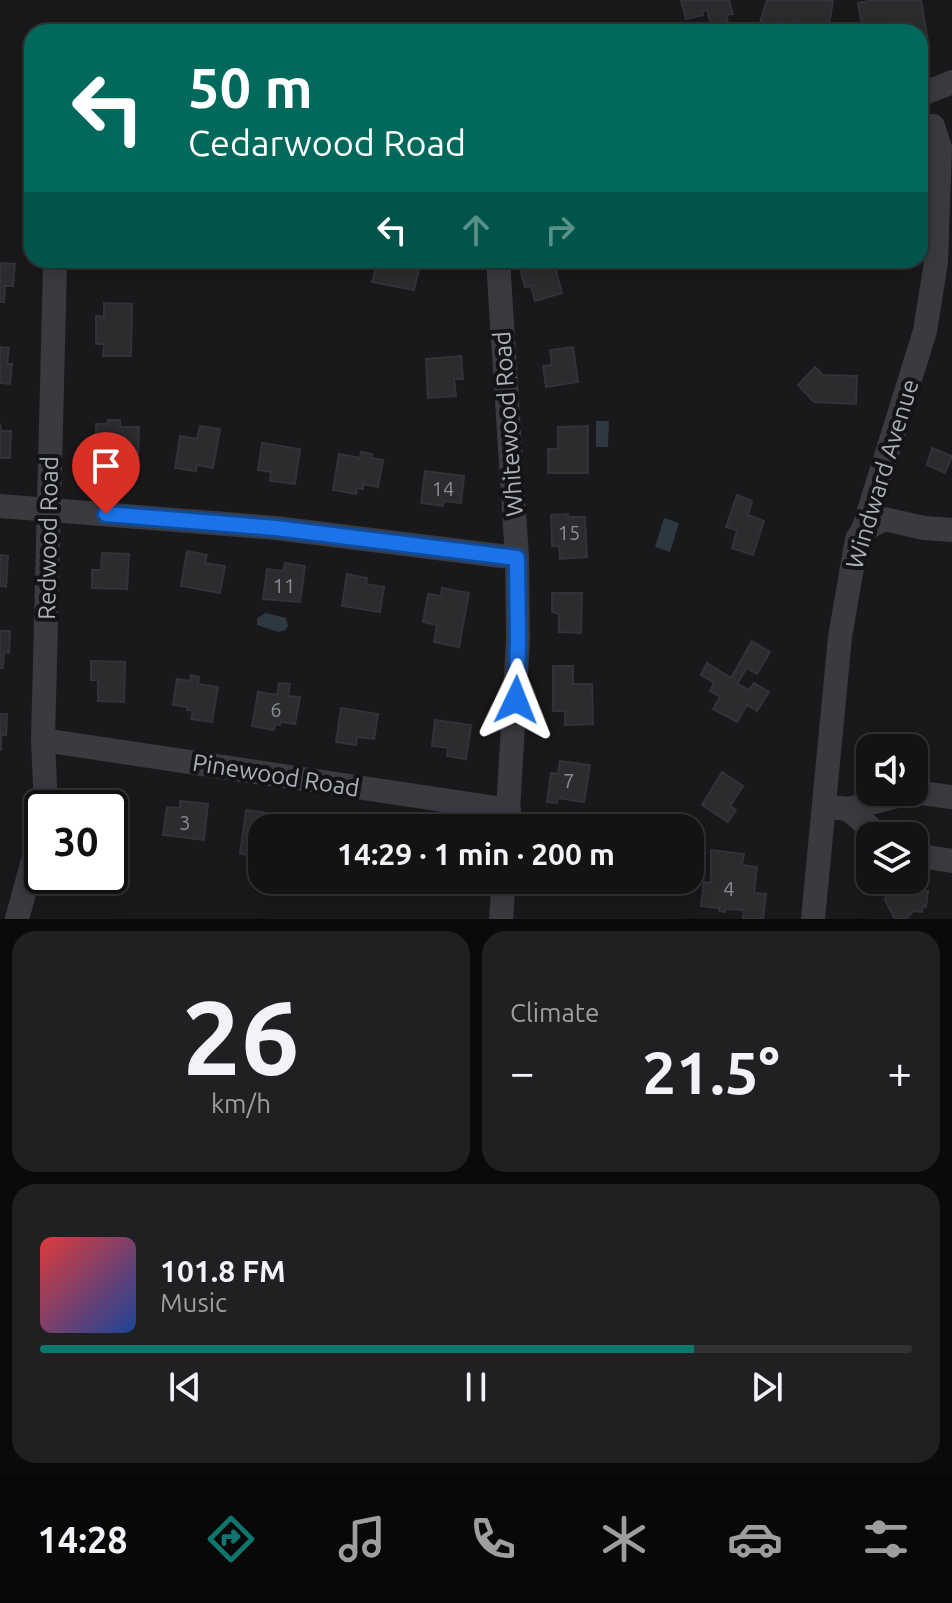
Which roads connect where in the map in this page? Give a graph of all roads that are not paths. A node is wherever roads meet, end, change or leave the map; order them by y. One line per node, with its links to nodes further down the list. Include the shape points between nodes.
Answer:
1 (952, 82): 2 (street)
2 (928, 92)
3 (933, 126): 8 (street, Windward Avenue, via 940,148 936,262 927,317)
4 (55, 268): 7 (street, Redwood Road)
5 (499, 268): 10 (street, Whitewood Road)
6 (0, 506): 7 (street)
7 (49, 510): 10 (street, via 276,528); 11 (street, Redwood Road)
8 (863, 530): 9 (street, via 884,519); 14 (street, Windward Avenue, via 840,637)
9 (952, 530)
10 (517, 558): 16 (street, Whitewood Road)
11 (43, 740): 12 (street, Redwood Road); 15 (street, Pinewood Road)
12 (45, 790)
13 (952, 797): 14 (street, via 913,792)
14 (836, 808): 17 (street); 24 (street, Windward Avenue)
15 (479, 814)
16 (508, 814)
17 (858, 822)
18 (928, 857): 19 (street)
19 (952, 861)
20 (24, 893): 22 (street)
21 (503, 894): 23 (street)
22 (17, 919)
23 (501, 919)
24 (813, 919)

